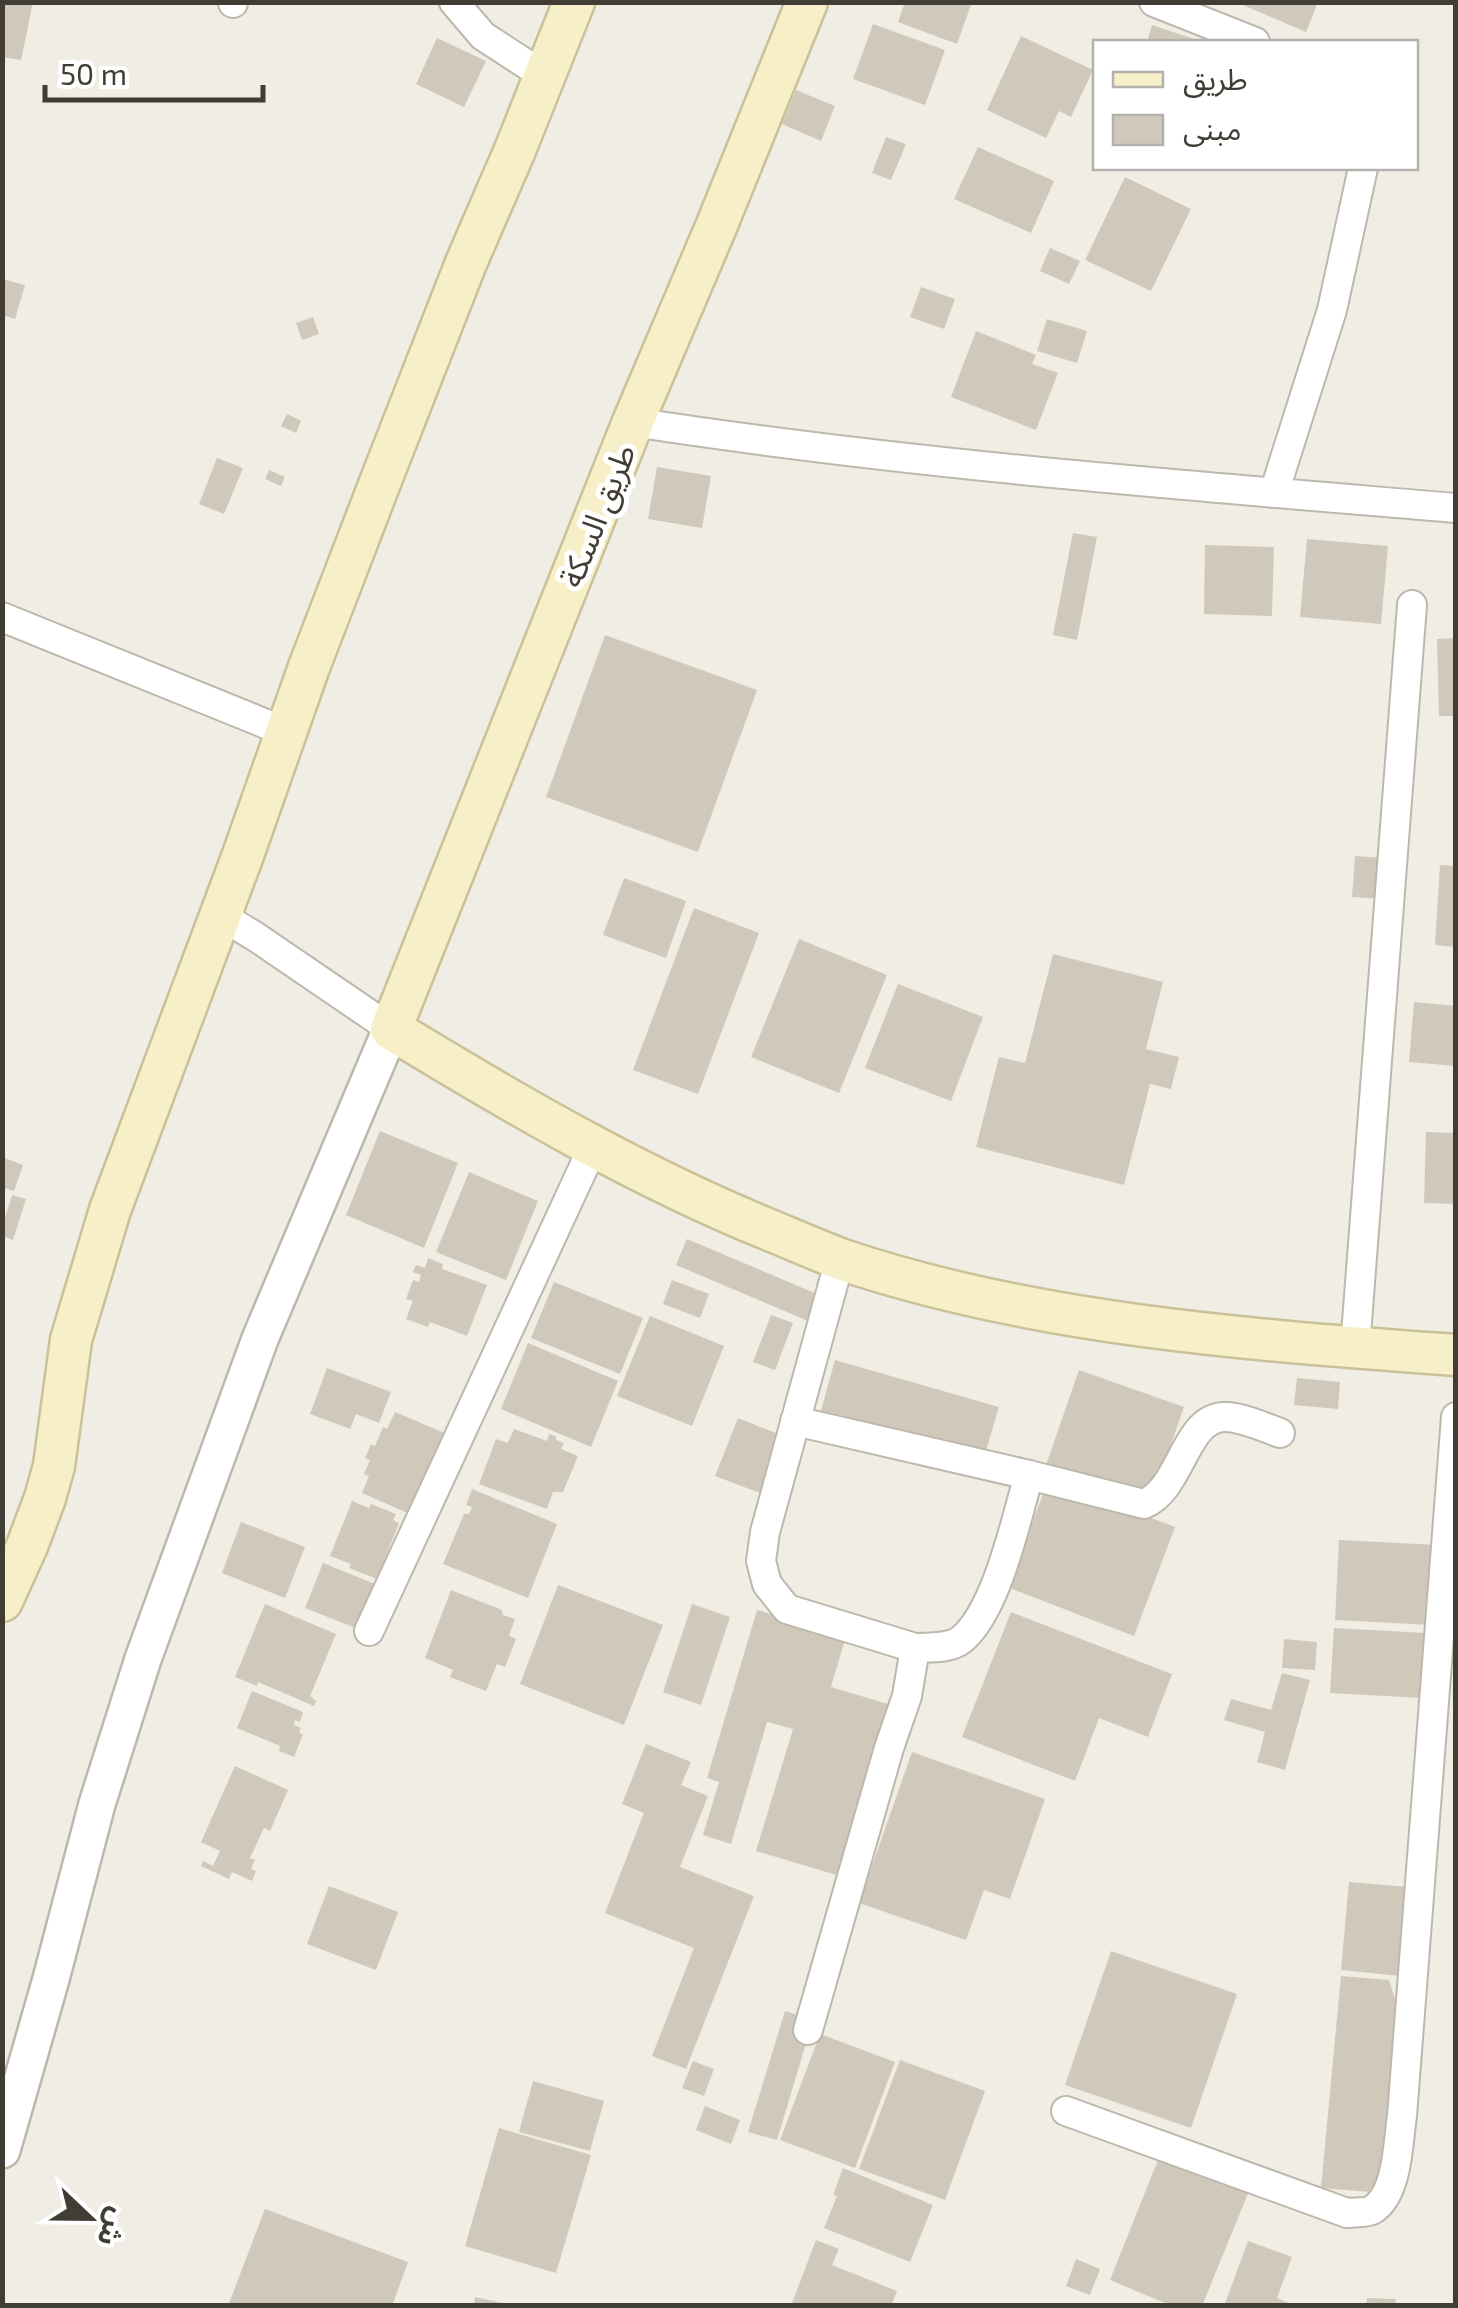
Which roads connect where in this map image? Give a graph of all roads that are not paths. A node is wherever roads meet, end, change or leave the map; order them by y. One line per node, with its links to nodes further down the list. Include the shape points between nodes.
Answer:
1 (454, 2): 6 (street, via 483,36)
2 (574, 2): 6 (main road)
3 (807, 2): 8 (main road, طريق السكة)
4 (1154, 2): 5 (street)
5 (1249, 40)
6 (543, 75): 13 (main road)
7 (1363, 170): 9 (street, via 1332,310)
8 (633, 422): 9 (street, via 834,451); 15 (main road, طريق السكة)
9 (1274, 493): 10 (street)
10 (1456, 508)
11 (1412, 605): 18 (street)
12 (2, 617): 13 (street)
13 (286, 732): 14 (main road)
14 (220, 915): 15 (street); 24 (main road, via 110,1210 71,1340 54,1466)
15 (391, 1029): 16 (main road); 29 (street, via 260,1340 143,1658)
16 (593, 1147): 17 (main road); 25 (street)
17 (840, 1259): 18 (main road, via 1015,1306); 21 (street)
18 (1356, 1348): 19 (main road)
19 (1456, 1355)
20 (1456, 1417): 28 (street, via 1402,2116 1384,2199 1370,2211 1348,2212)
21 (795, 1422): 23 (street); 26 (street, via 765,1532 766,1584 787,1609)
22 (1280, 1432): 23 (street, via 1226,1416 1213,1419 1190,1440 1163,1492 1144,1504)
23 (1029, 1475): 26 (street, via 998,1579 980,1615 950,1646)
24 (2, 1601)
25 (369, 1631)
26 (915, 1648): 27 (street, via 907,1696)
27 (808, 2030)
28 (1066, 2111)
29 (2, 2150)

